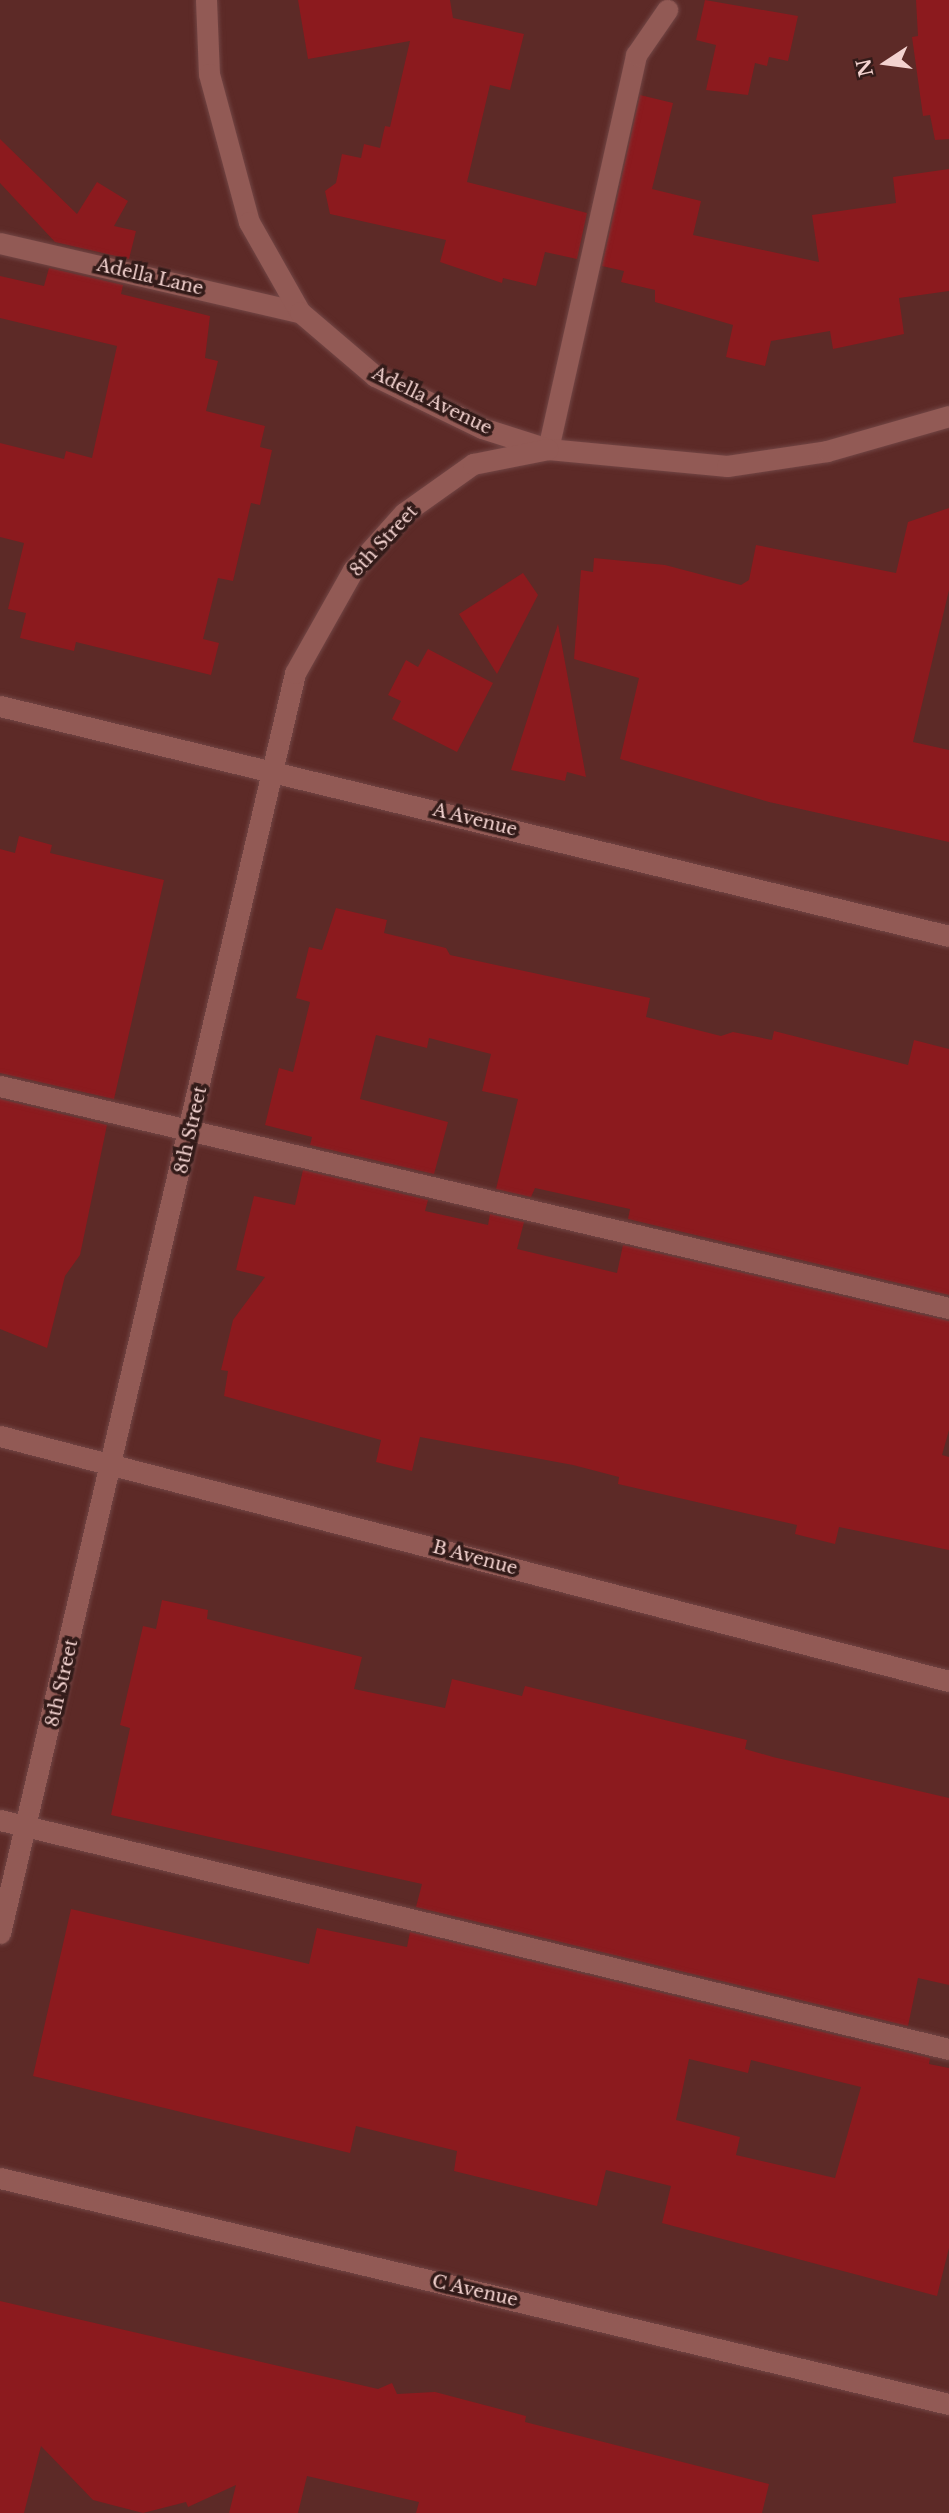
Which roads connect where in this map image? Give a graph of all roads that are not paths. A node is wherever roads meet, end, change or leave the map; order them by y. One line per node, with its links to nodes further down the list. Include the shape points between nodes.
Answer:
1 (206, 0): 4 (street, Adella Avenue, via 209,74 249,222)
2 (667, 10): 6 (street, via 636,55)
3 (0, 243): 4 (street, Adella Lane)
4 (300, 312): 6 (street, Adella Avenue, via 375,376 482,428)
5 (949, 416): 6 (street, Adella Avenue, via 827,451 727,466)
6 (548, 449): 8 (street, 8th Street, via 460,471 404,513 353,570 295,673)
7 (0, 706): 8 (street, A Avenue)
8 (275, 772): 9 (street, A Avenue); 11 (street, 8th Street)
9 (949, 936)
10 (0, 1086): 11 (street)
11 (190, 1133): 12 (street); 14 (street, 8th Street)
12 (949, 1308)
13 (0, 1436): 14 (street, B Avenue)
14 (112, 1463): 15 (street, B Avenue); 17 (street, 8th Street)
15 (949, 1681)
16 (0, 1820): 17 (street)
17 (29, 1828): 18 (street, 8th Street); 19 (street)
18 (0, 1933)
19 (949, 2049)
20 (0, 2178): 21 (street, C Avenue)
21 (949, 2404)

